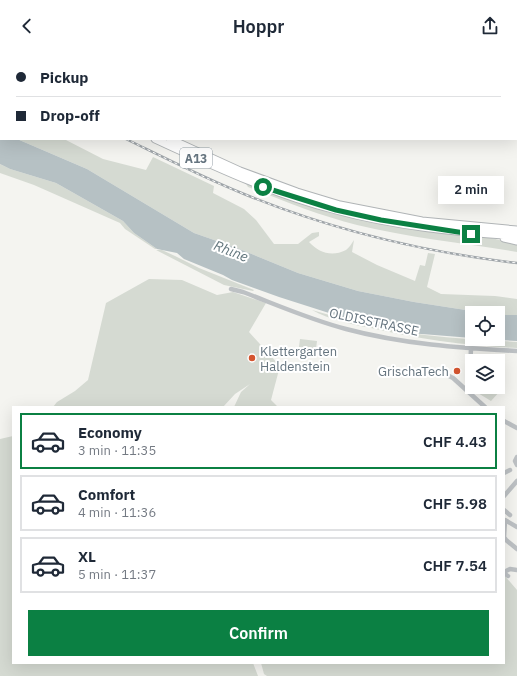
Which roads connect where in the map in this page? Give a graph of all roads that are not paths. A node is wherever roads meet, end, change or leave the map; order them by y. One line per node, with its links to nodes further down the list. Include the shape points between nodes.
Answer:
1 (157, 140): 6 (highway, A13, via 276,192 312,203 381,220)
2 (172, 140): 3 (highway, A13, via 240,171 308,196 377,213)
3 (453, 225): 4 (highway, A13); 5 (highway, A13)
4 (517, 226)
5 (517, 230)
6 (462, 232): 7 (highway, A13); 8 (highway, A13)
7 (517, 236)
8 (517, 241)
9 (231, 289): 10 (street, OLDISSTRASSE, via 346,330 416,343)
10 (471, 348): 11 (street, OLDISSTRASSE); 12 (street)
11 (517, 351)
12 (471, 354)
13 (443, 373): 14 (street)
14 (465, 389)
15 (471, 394): 16 (street)
16 (484, 406)
17 (505, 422): 18 (street)
18 (517, 428)
19 (517, 457): 20 (street)
20 (517, 465)
21 (510, 470): 22 (street)
22 (505, 472)
23 (517, 481): 24 (street)
24 (505, 495)
25 (505, 511): 26 (street)
26 (510, 515)
27 (505, 520): 28 (street)
28 (517, 527)
29 (505, 540): 30 (street)
30 (517, 549)
31 (517, 570): 32 (street, via 506,571 505,574)
32 (508, 576)

